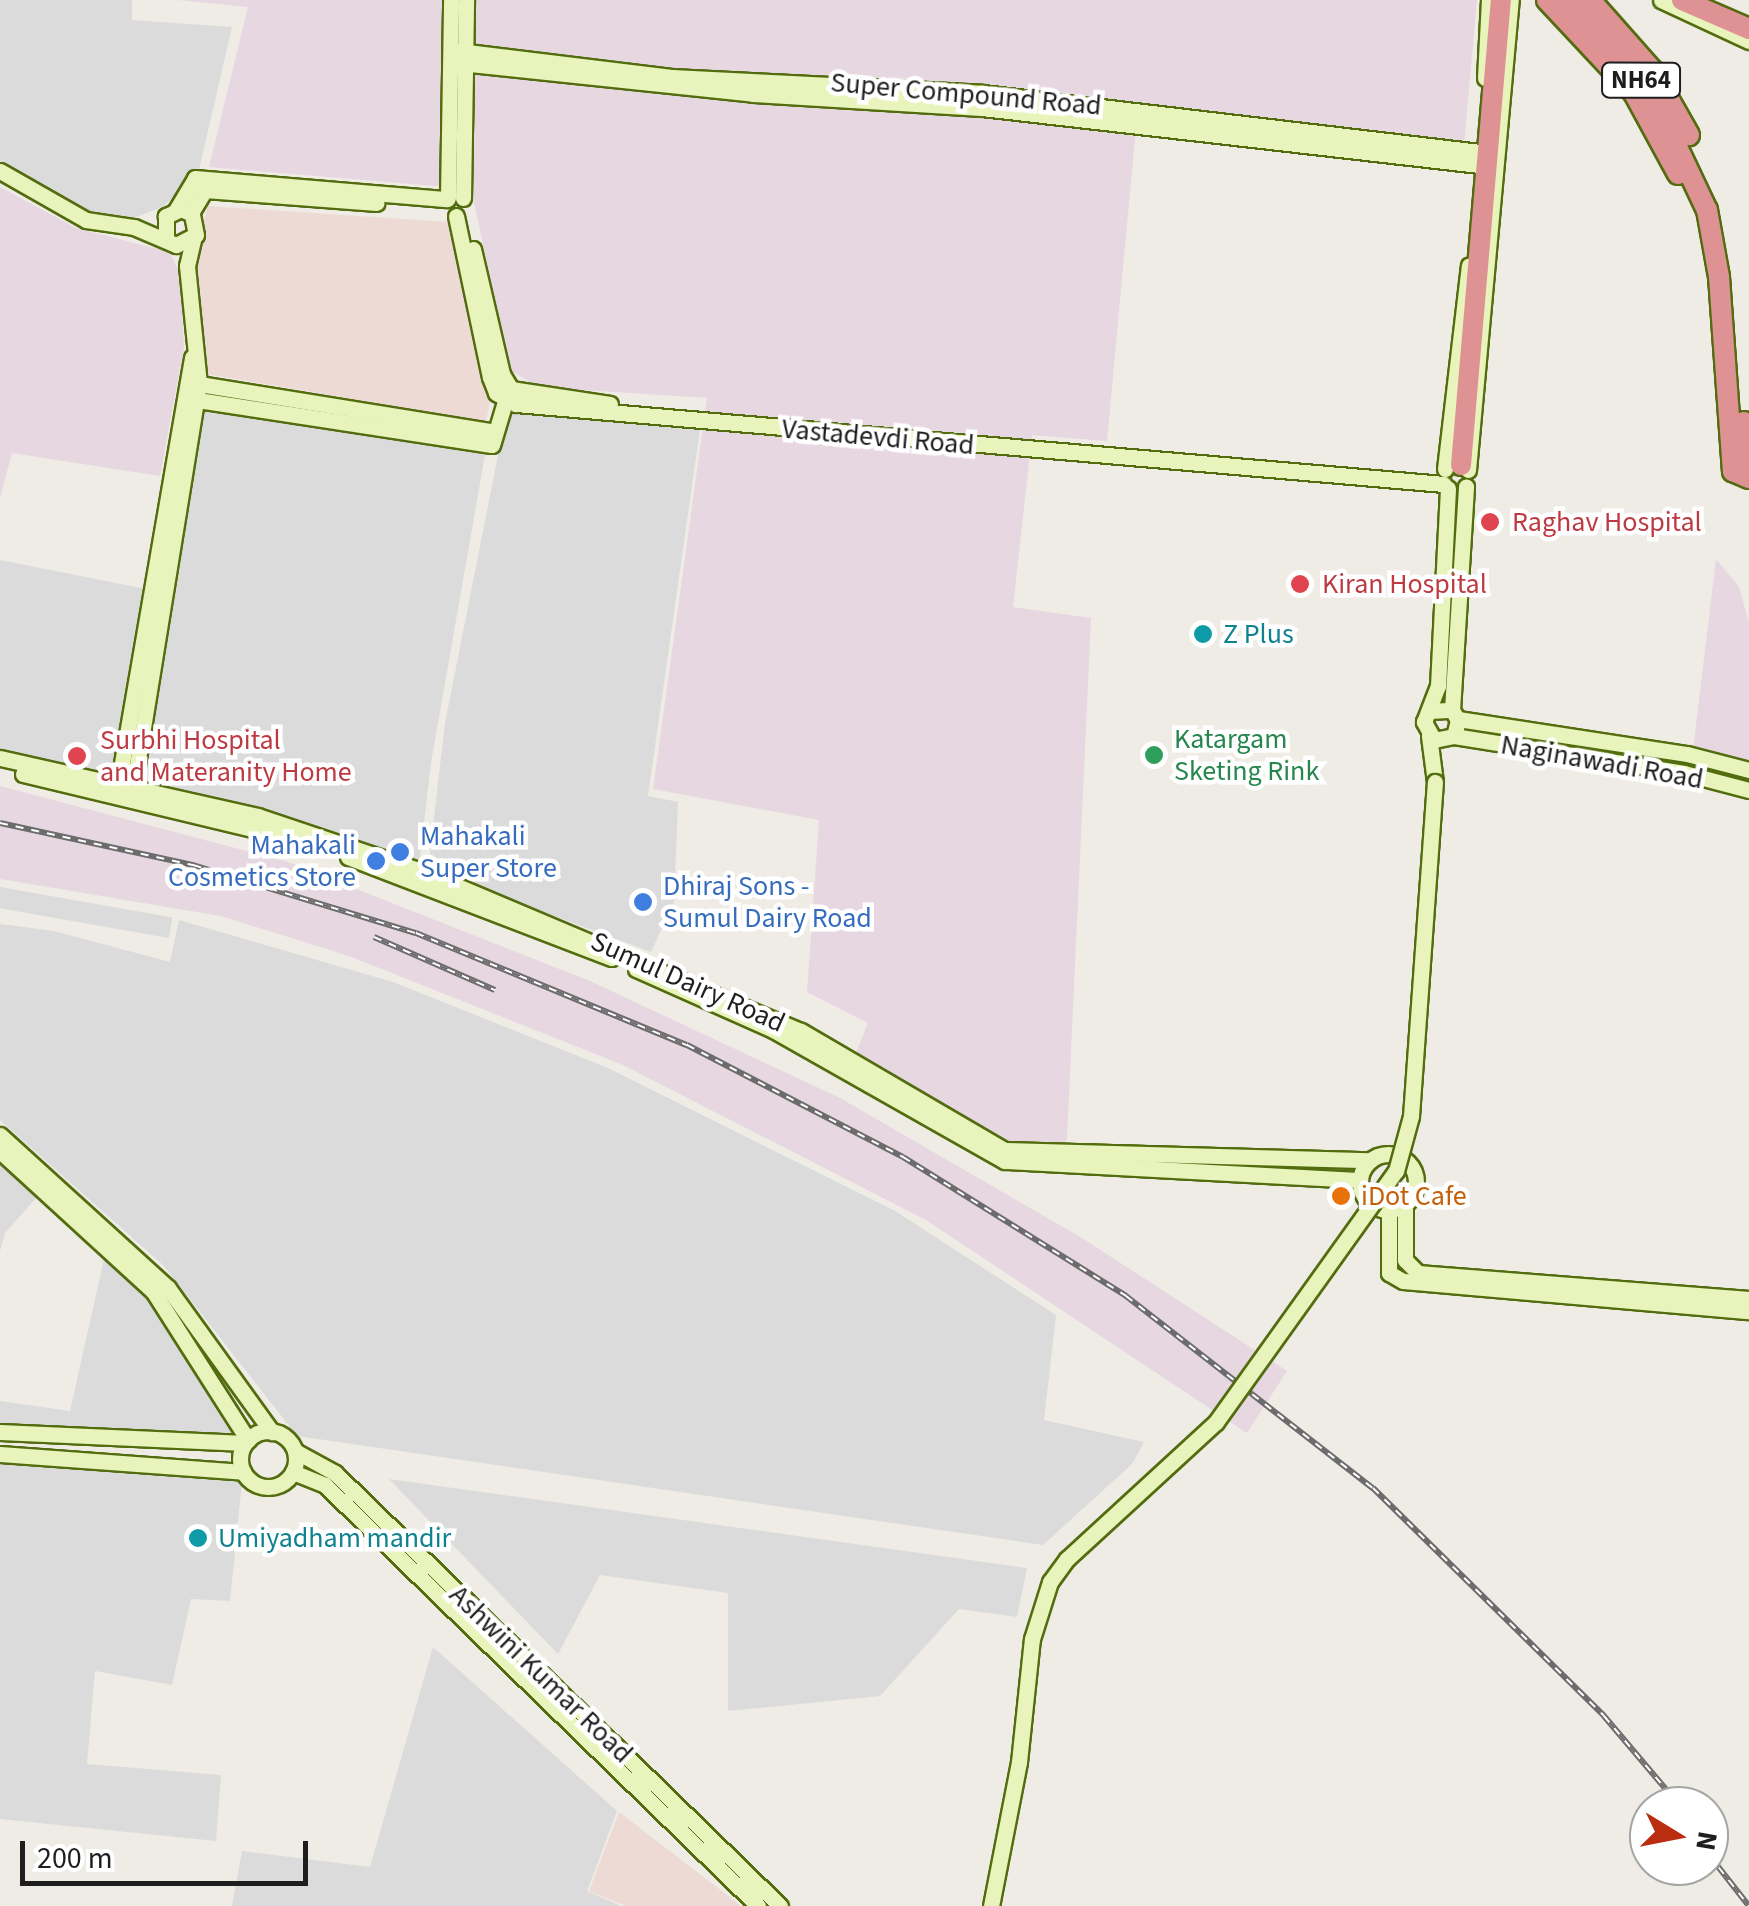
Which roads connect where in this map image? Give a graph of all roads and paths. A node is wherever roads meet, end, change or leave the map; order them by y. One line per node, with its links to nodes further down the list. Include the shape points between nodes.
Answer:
1 (452, 0): 16 (street)
2 (466, 0): 16 (street)
3 (1489, 0): 17 (street)
4 (1501, 0): 26 (highway)
5 (1511, 0): 26 (street)
6 (1547, 0): 19 (highway, via 1623,80 1679,176)
7 (1569, 0): 19 (highway, NH64, via 1635,71)
8 (1580, 0): 19 (highway, NH64, via 1660,90)
9 (1590, 0): 19 (highway, via 1672,100)
10 (1661, 0): 15 (street)
11 (1682, 0): 14 (highway)
12 (1705, 0): 13 (street)
13 (1749, 18)
14 (1749, 29)
15 (1749, 41)
16 (459, 56): 17 (street, Super Compound Road, via 734,92 982,108); 20 (street)
17 (1480, 159): 26 (street)
18 (0, 172): 22 (street, via 86,220)
19 (1699, 179): 27 (highway, NH64)
20 (454, 205): 21 (street, via 205,190); 25 (street, via 490,377)
21 (177, 214): 22 (street); 23 (street); 23 (street, via 198,224)
22 (134, 227): 23 (street)
23 (178, 241): 24 (street, via 187,266)
24 (190, 391): 25 (street, via 493,438); 36 (street)
25 (508, 394): 26 (street, Vastadevdi Road)
26 (1455, 473): 28 (street, via 1438,686); 29 (street)
27 (1745, 473)
28 (1430, 712): 29 (street); 30 (street, via 1424,722)
29 (1453, 726): 30 (street); 33 (street, Naginawadi Road, via 1687,754); 34 (street); 35 (street, Naginawadi Road)
30 (1429, 736): 34 (street)
31 (0, 758): 36 (street, Sumul Dairy Road)
32 (0, 769): 36 (street)
33 (1749, 770)
34 (1435, 782): 53 (street, bridge, via 1411,1116 1396,1171 1216,1422 1066,1558 1050,1582 1032,1638 1019,1762)
35 (1749, 790)
36 (125, 792): 39 (street, Sumul Dairy Road, via 258,816 554,924 801,1031 1005,1150); 40 (street, via 306,842 589,950 774,1030 1005,1161)
37 (0, 1135): 45 (street, via 168,1288)
38 (0, 1151): 46 (street, via 153,1291)
39 (1370, 1160): 40 (street); 41 (street, via 1392,1153 1412,1166 1416,1184)
40 (1359, 1180): 41 (street, via 1368,1202)
41 (1397, 1207): 42 (street, via 1405,1260 1418,1273); 43 (street, via 1389,1273 1403,1281)
42 (1749, 1299)
43 (1749, 1311)
44 (0, 1432): 46 (street)
45 (272, 1432): 46 (street); 47 (street)
46 (247, 1441): 49 (street)
47 (295, 1452): 50 (street); 52 (street, Ashwini Kumar Road, via 335,1473)
48 (0, 1454): 49 (street)
49 (243, 1472): 50 (street, via 255,1484 272,1487)
50 (293, 1472): 51 (street, Ashwini Kumar Road, via 325,1486)
51 (758, 1906)
52 (780, 1906)
53 (991, 1906)

